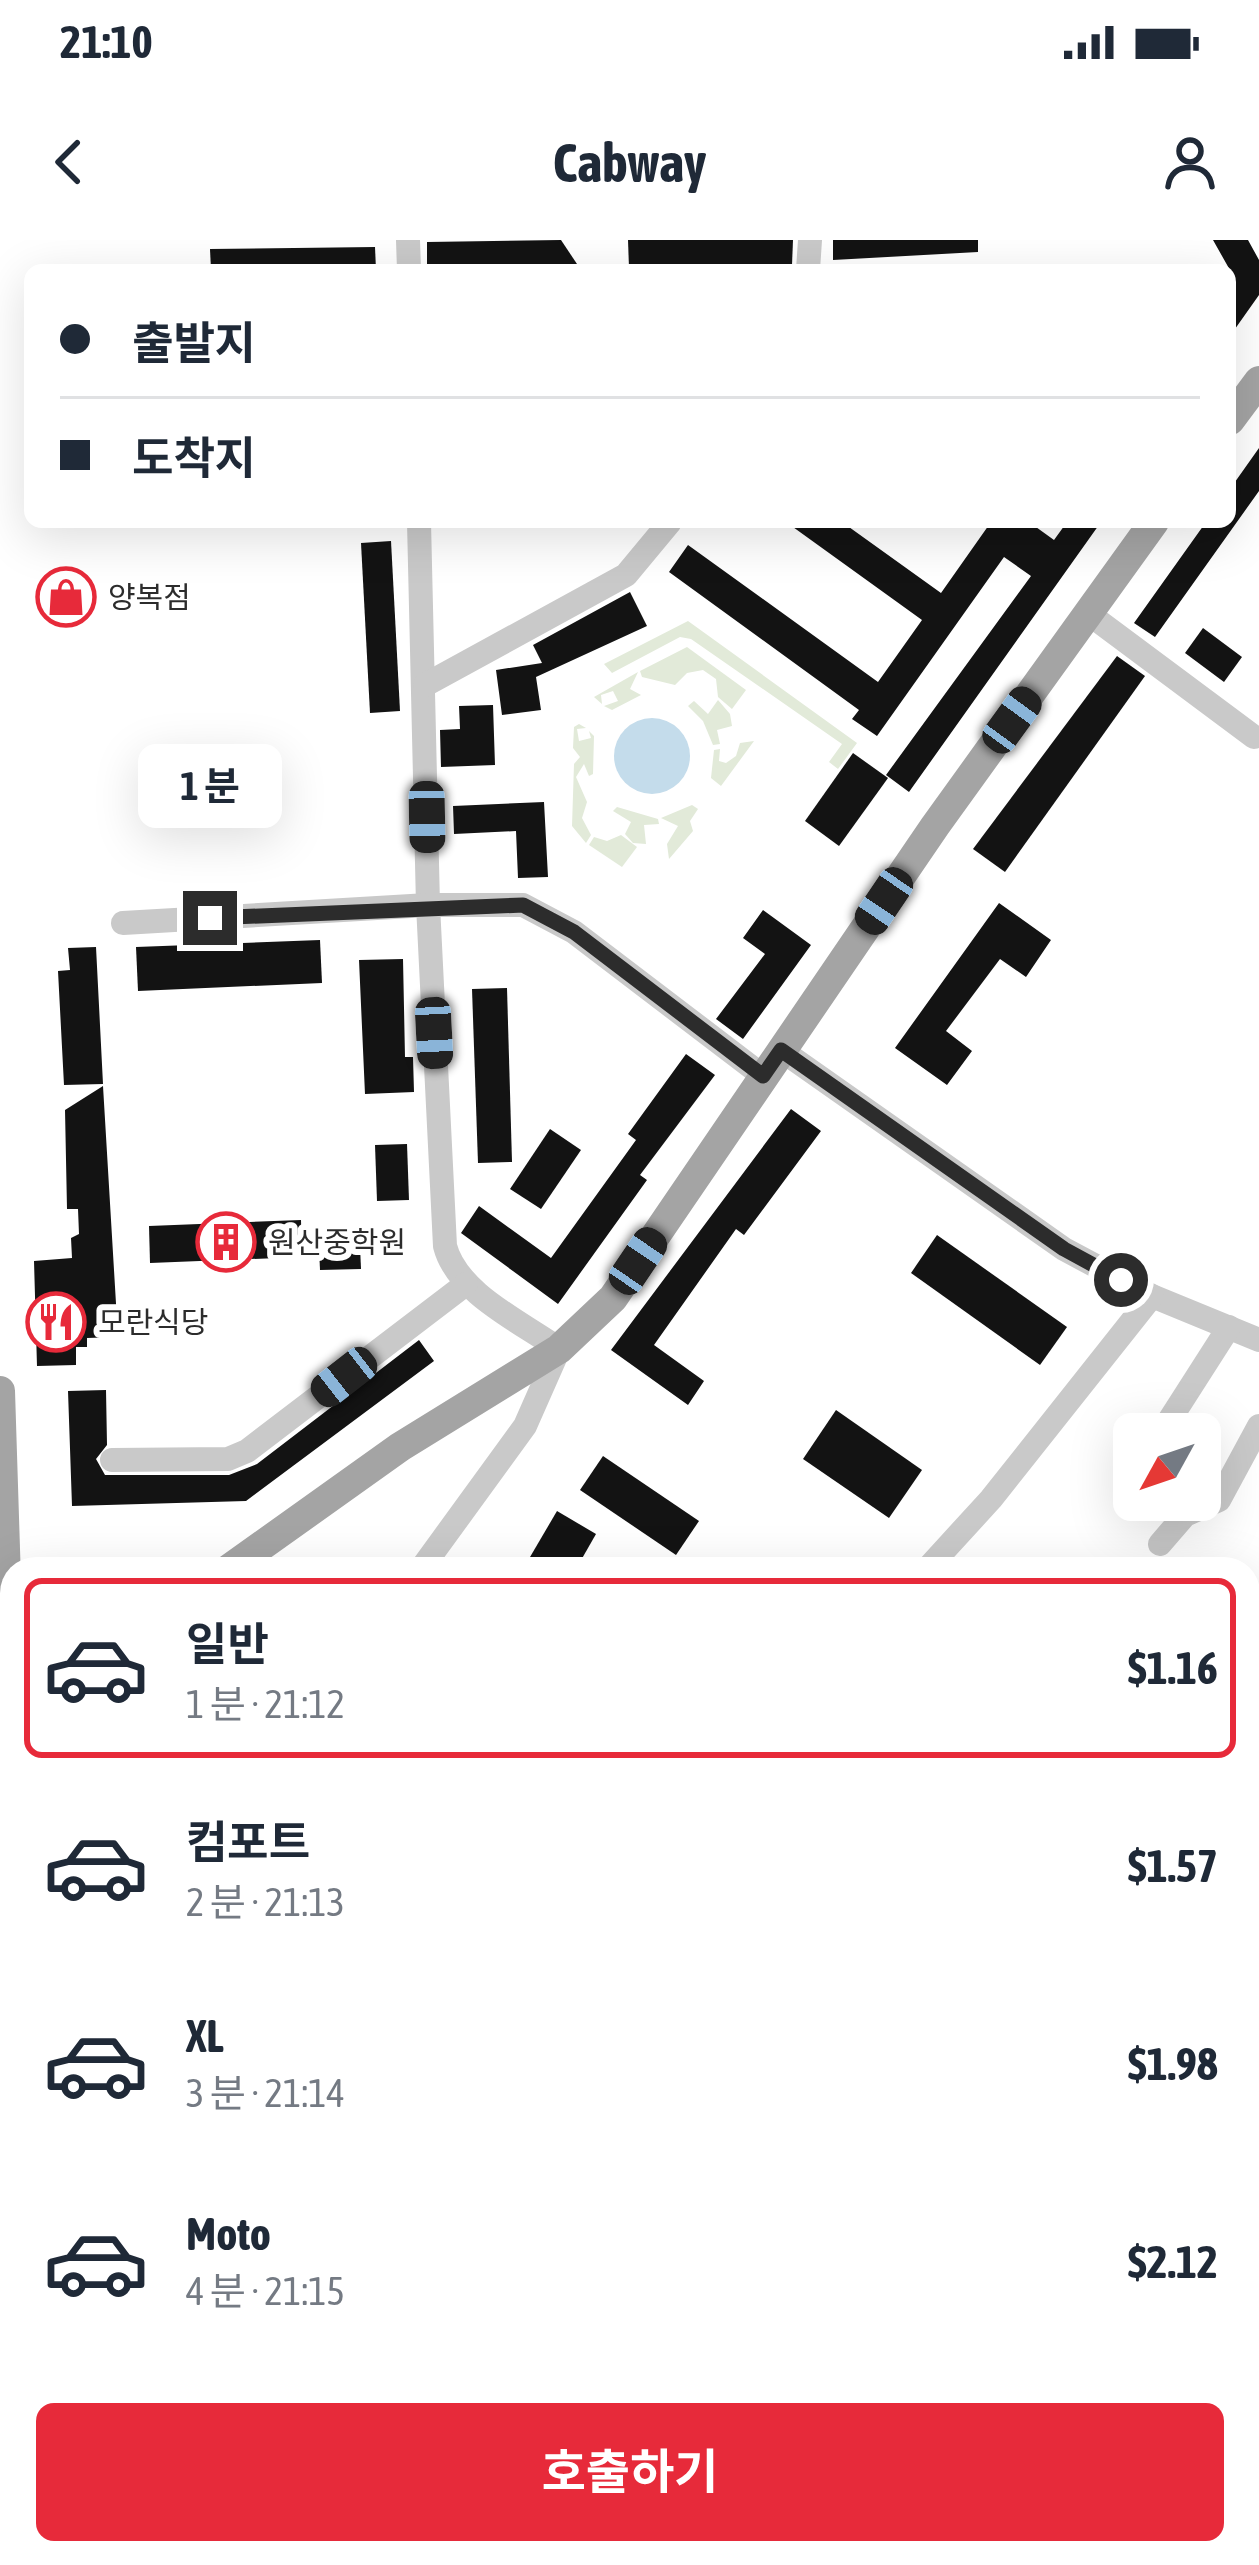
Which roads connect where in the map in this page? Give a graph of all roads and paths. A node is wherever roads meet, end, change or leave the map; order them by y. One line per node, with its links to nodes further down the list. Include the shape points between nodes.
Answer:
1 (1256, 390): 2 (main road)
2 (1236, 413)
3 (419, 528): 7 (street)
4 (665, 528): 7 (street, via 626,575)
5 (1150, 528): 6 (main road)
6 (1089, 614): 8 (street); 11 (main road)
7 (425, 686): 9 (street)
8 (1254, 737)
9 (428, 905): 10 (street); 12 (street, via 523,905 548,916); 13 (street, via 445,1246 450,1267)
10 (123, 923)
11 (781, 1050): 12 (main road); 14 (street, via 1064,1249)
12 (763, 1076): 17 (main road, via 613,1298)
13 (466, 1283): 17 (street); 21 (street, via 247,1451 228,1459)
14 (1152, 1296): 15 (street); 26 (street)
15 (1229, 1327): 16 (street); 19 (street)
16 (1259, 1340)
17 (559, 1349): 24 (main road, via 400,1447); 25 (street, via 525,1426)
18 (0, 1391): 23 (main road)
19 (1174, 1413)
20 (1259, 1426): 22 (street, via 1219,1500 1185,1515)
21 (112, 1460)
22 (1160, 1544)
23 (4, 1557)
24 (246, 1557)
25 (431, 1557)
26 (938, 1557)

